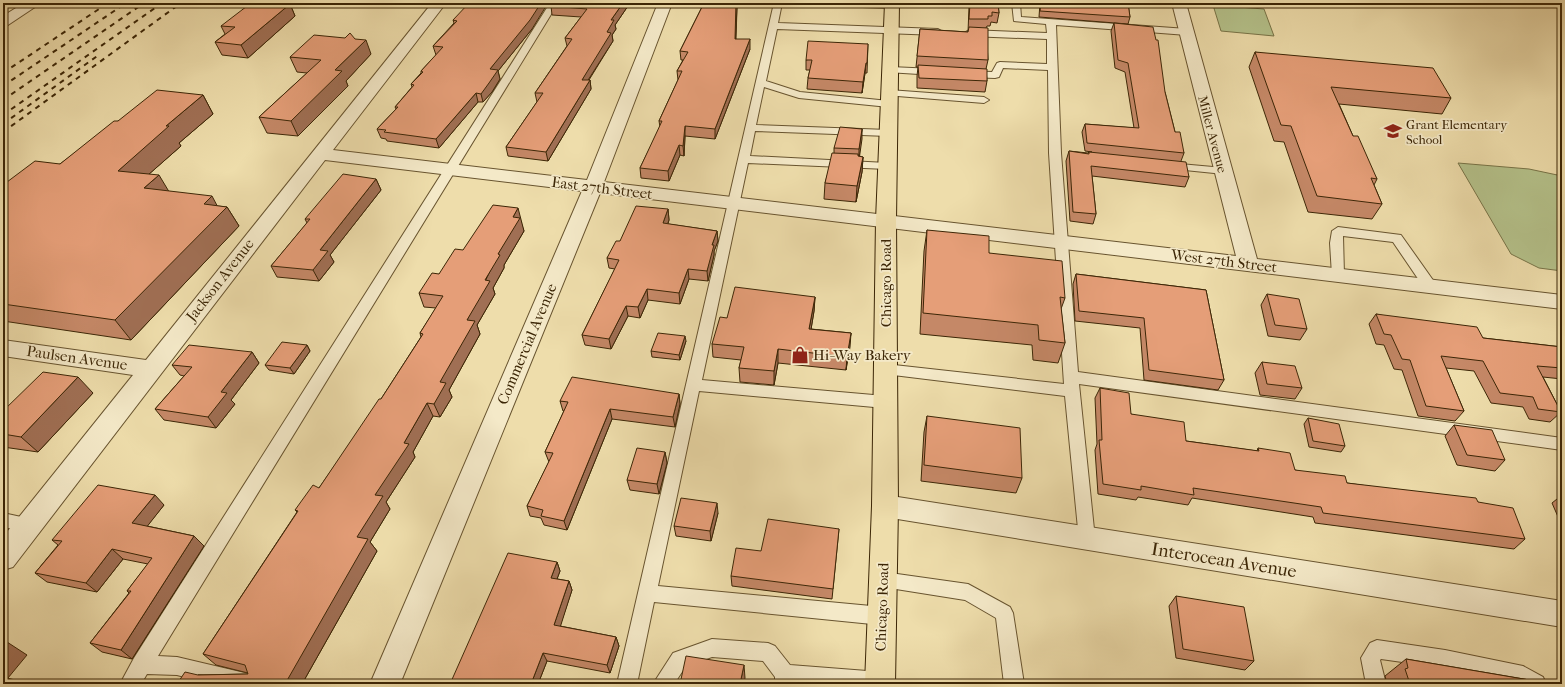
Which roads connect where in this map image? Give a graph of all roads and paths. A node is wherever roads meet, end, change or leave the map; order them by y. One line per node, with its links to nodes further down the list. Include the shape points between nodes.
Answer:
1 (34, 3): 11 (street)
2 (439, 3): 26 (street, Jackson Avenue)
3 (554, 3): 30 (lane)
4 (665, 3): 32 (street, Commercial Avenue)
5 (778, 3): 13 (lane)
6 (833, 3): 7 (lane)
7 (849, 3): 10 (lane)
8 (1016, 3): 12 (lane, via 1017,19)
9 (1179, 3): 16 (street, Miller Avenue)
10 (892, 4): 14 (main road, Chicago Road)
11 (3, 22)
12 (1051, 22): 16 (lane); 18 (lane)
13 (773, 26): 14 (lane); 21 (lane)
14 (891, 30): 15 (lane); 20 (main road, Chicago Road)
15 (945, 32)
16 (1187, 32): 31 (street, Miller Avenue)
17 (960, 33): 18 (lane)
18 (1052, 36): 19 (lane)
19 (1053, 67): 20 (lane, via 1000,65 995,75); 35 (lane)
20 (890, 70): 22 (main road, Chicago Road)
21 (761, 83): 22 (lane, via 799,95); 24 (lane)
22 (889, 98): 23 (lane); 25 (main road, Chicago Road)
23 (984, 100)
24 (751, 128): 25 (lane); 27 (lane)
25 (888, 134): 29 (main road, Chicago Road)
26 (319, 154): 30 (street, East 27th Street); 41 (street, Jackson Avenue)
27 (744, 159): 29 (lane); 33 (lane)
28 (1155, 164): 31 (lane)
29 (888, 166): 34 (main road, Chicago Road)
30 (449, 170): 32 (street, East 27th Street); 56 (lane)
31 (1224, 172): 36 (street, Miller Avenue)
32 (593, 187): 33 (street, East 27th Street); 61 (street, Commercial Avenue)
33 (734, 203): 34 (street, East 27th Street); 44 (lane)
34 (886, 220): 35 (street, West 27th Street); 42 (main road, Chicago Road)
35 (1062, 242): 36 (street, West 27th Street); 43 (lane)
36 (1248, 264): 37 (street, West 27th Street)
37 (1338, 275): 38 (street, West 27th Street); 38 (lane, via 1338,232 1389,237 1397,238)
38 (1430, 286): 39 (street, West 27th Street)
39 (1562, 302)
40 (3, 348): 41 (street, Paulsen Avenue)
41 (151, 369): 49 (street, Jackson Avenue)
42 (885, 369): 43 (lane); 45 (main road, Chicago Road)
43 (1072, 384): 46 (lane); 50 (lane)
44 (694, 385): 45 (lane); 53 (lane)
45 (885, 402): 47 (main road, Chicago Road)
46 (1562, 444)
47 (885, 506): 50 (street, Interocean Avenue); 52 (main road, Chicago Road)
48 (3, 520): 49 (lane)
49 (29, 525): 51 (street, Jackson Avenue)
50 (1087, 539): 54 (street, Interocean Avenue)
51 (3, 558)
52 (883, 580): 55 (main road, Chicago Road); 64 (lane, via 968,592 1004,612)
53 (648, 593): 55 (lane); 62 (lane)
54 (1562, 614)
55 (882, 616): 58 (main road, Chicago Road)
56 (141, 665): 59 (lane); 60 (lane, via 177,666)
57 (785, 679): 58 (lane); 63 (lane, via 768,652 712,648 680,659)
58 (880, 682)
59 (130, 684)
60 (249, 684)
61 (385, 684)
62 (627, 684)
63 (664, 684)
64 (1014, 684)
65 (1376, 684): 66 (lane, via 1370,658 1377,649 1445,659 1523,675)
66 (1536, 684)

